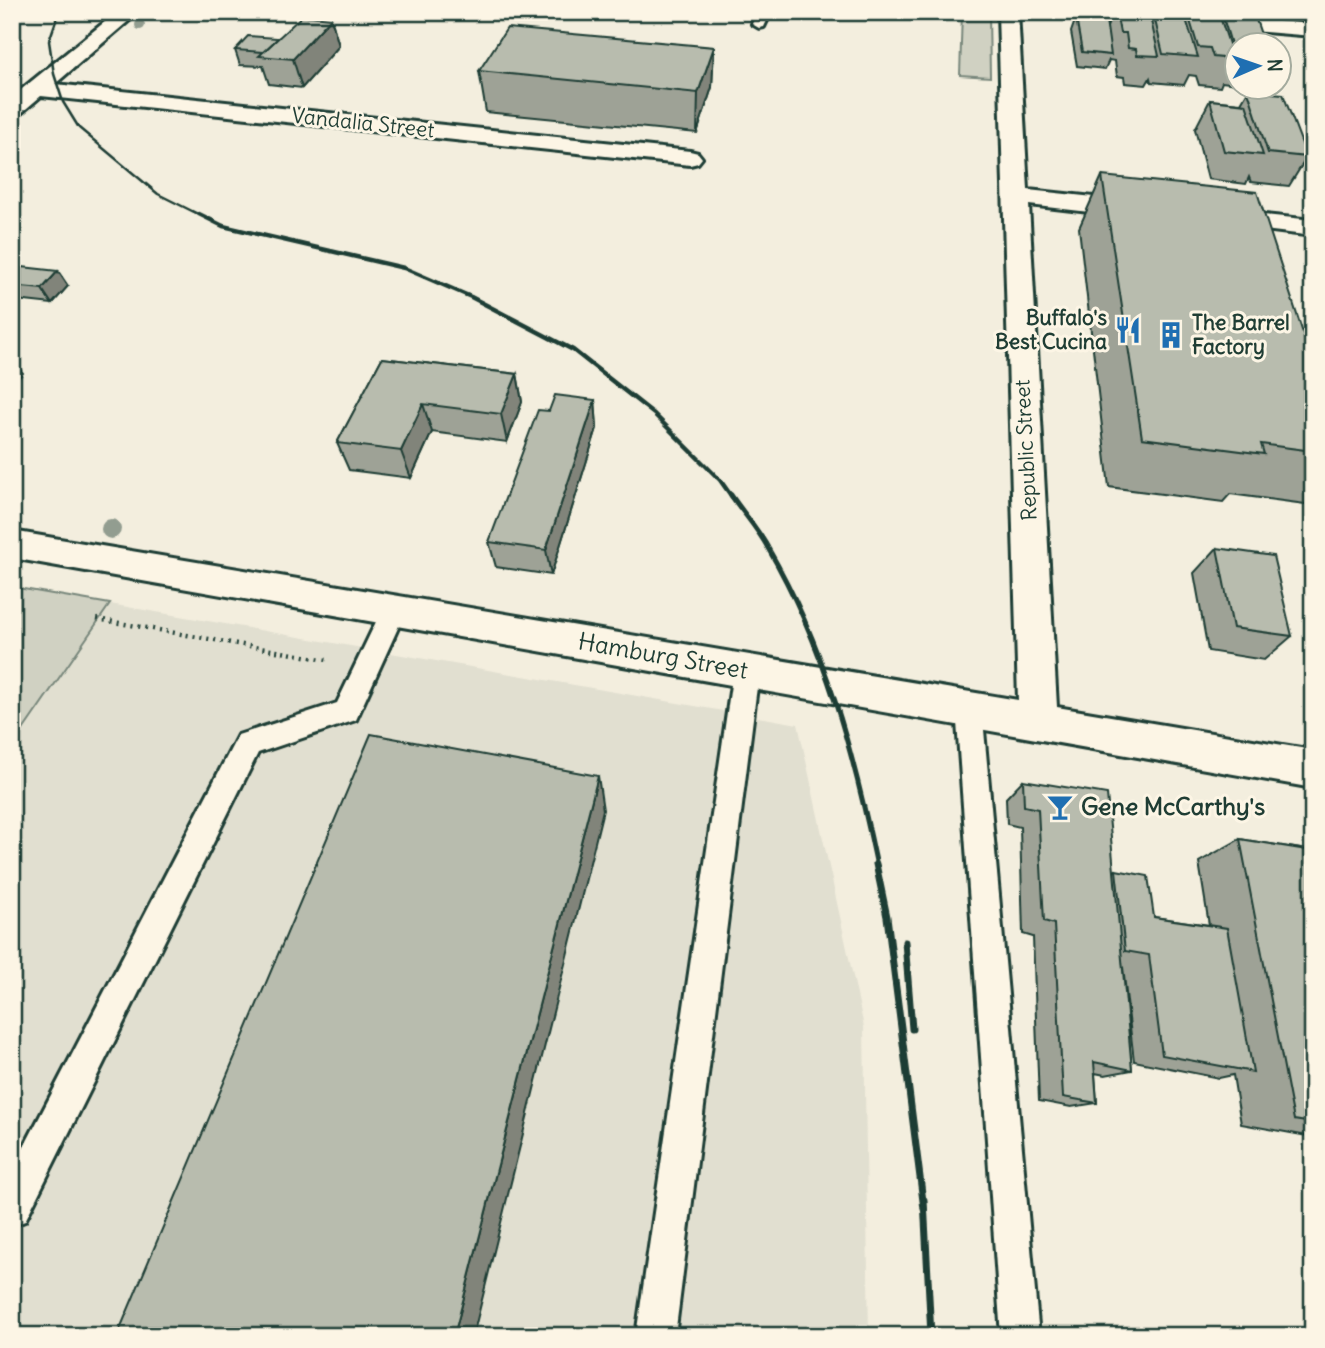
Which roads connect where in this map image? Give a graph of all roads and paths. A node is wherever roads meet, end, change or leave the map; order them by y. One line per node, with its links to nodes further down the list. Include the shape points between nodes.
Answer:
1 (129, 12): 5 (street)
2 (1008, 12): 8 (street, Republic Street)
3 (1098, 12): 4 (street)
4 (1313, 30)
5 (37, 89): 6 (street); 7 (street, Vandalia Street)
6 (12, 109)
7 (690, 158)
8 (1015, 197): 9 (street); 18 (street, Republic Street)
9 (1163, 212)
10 (1190, 215): 11 (street)
11 (1313, 228)
12 (12, 544): 13 (street, Hamburg Street)
13 (395, 608): 15 (lane); 16 (street, Hamburg Street)
14 (97, 619): 15 (path)
15 (367, 667): 20 (lane, via 346,712 248,744)
16 (746, 671): 17 (street, Hamburg Street); 21 (lane)
17 (970, 708): 18 (street, Hamburg Street); 22 (lane)
18 (1038, 720): 19 (street, Hamburg Street)
19 (1313, 769)
20 (12, 1208)
21 (655, 1336)
22 (1020, 1336)

